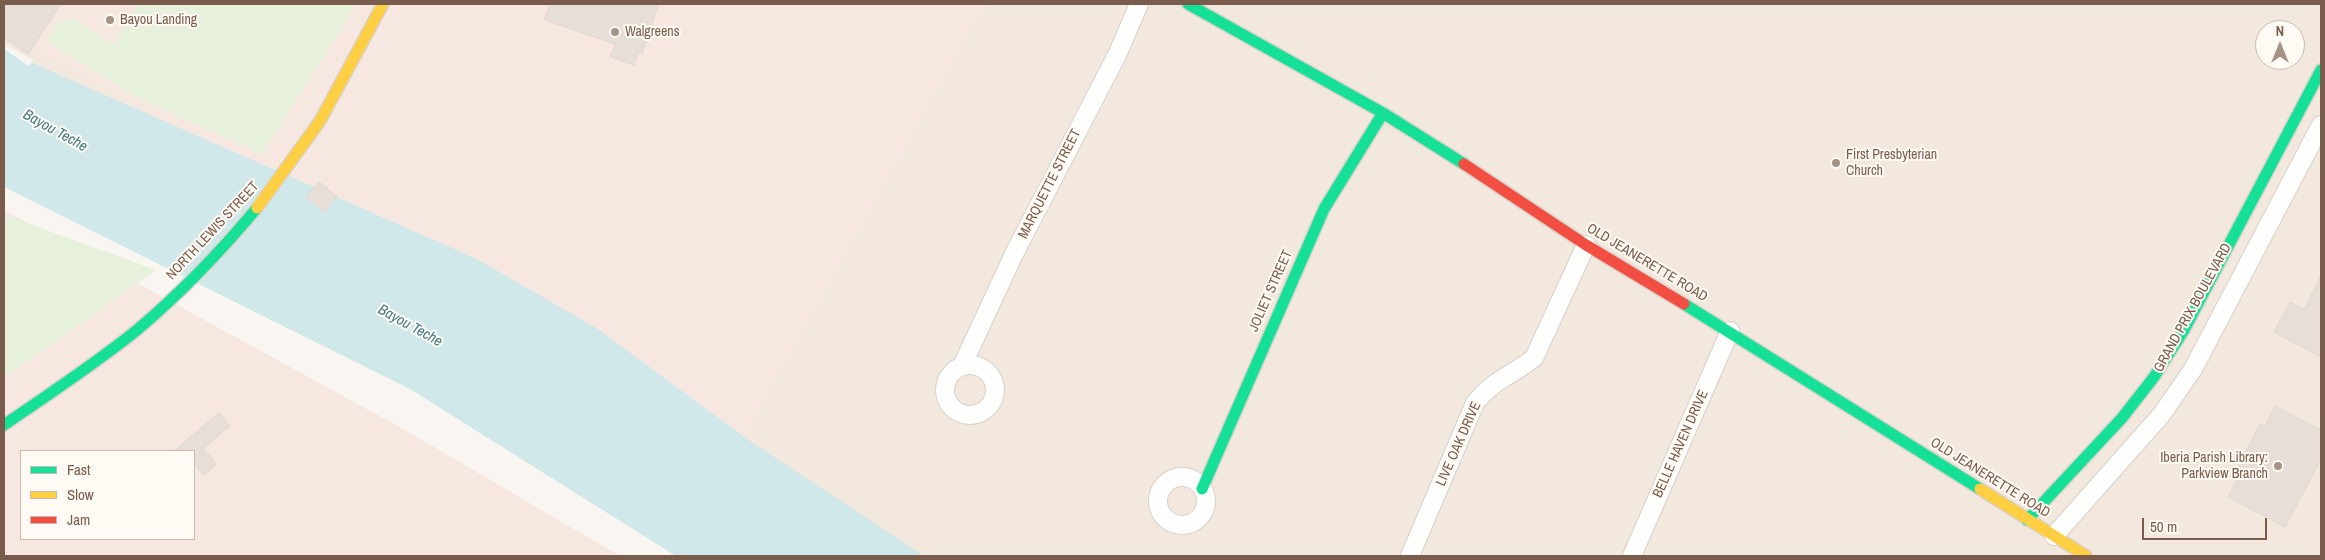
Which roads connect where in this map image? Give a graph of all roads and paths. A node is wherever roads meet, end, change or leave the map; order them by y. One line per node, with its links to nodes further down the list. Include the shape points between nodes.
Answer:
1 (383, 4): 10 (main road, NORTH LEWIS STREET, via 320,121 271,190 209,261 155,314 97,360)
2 (1139, 4): 9 (street, MARQUETTE STREET, via 1118,53 1014,254)
3 (1188, 4): 5 (main road, OLD JEANERETTE ROAD)
4 (2321, 70): 12 (main road, GRAND PRIX BOULEVARD, via 2184,330 2154,377 2122,418)
5 (1382, 113): 7 (main road, OLD JEANERETTE ROAD); 11 (main road, JOLIET STREET, via 1324,209)
6 (2321, 125): 13 (street, GRAND PRIX BOULEVARD, via 2194,369 2162,414)
7 (1586, 245): 8 (main road, OLD JEANERETTE ROAD); 14 (street, LIVE OAK DRIVE, via 1534,358 1499,379 1475,403)
8 (1730, 331): 12 (main road, OLD JEANERETTE ROAD); 15 (street, BELLE HAVEN DRIVE)
9 (962, 366)
10 (4, 425)
11 (1202, 489)
12 (2027, 520): 13 (main road, OLD JEANERETTE ROAD)
13 (2054, 536): 16 (main road, OLD JEANERETTE ROAD)
14 (1410, 556)
15 (1632, 556)
16 (2086, 556)

